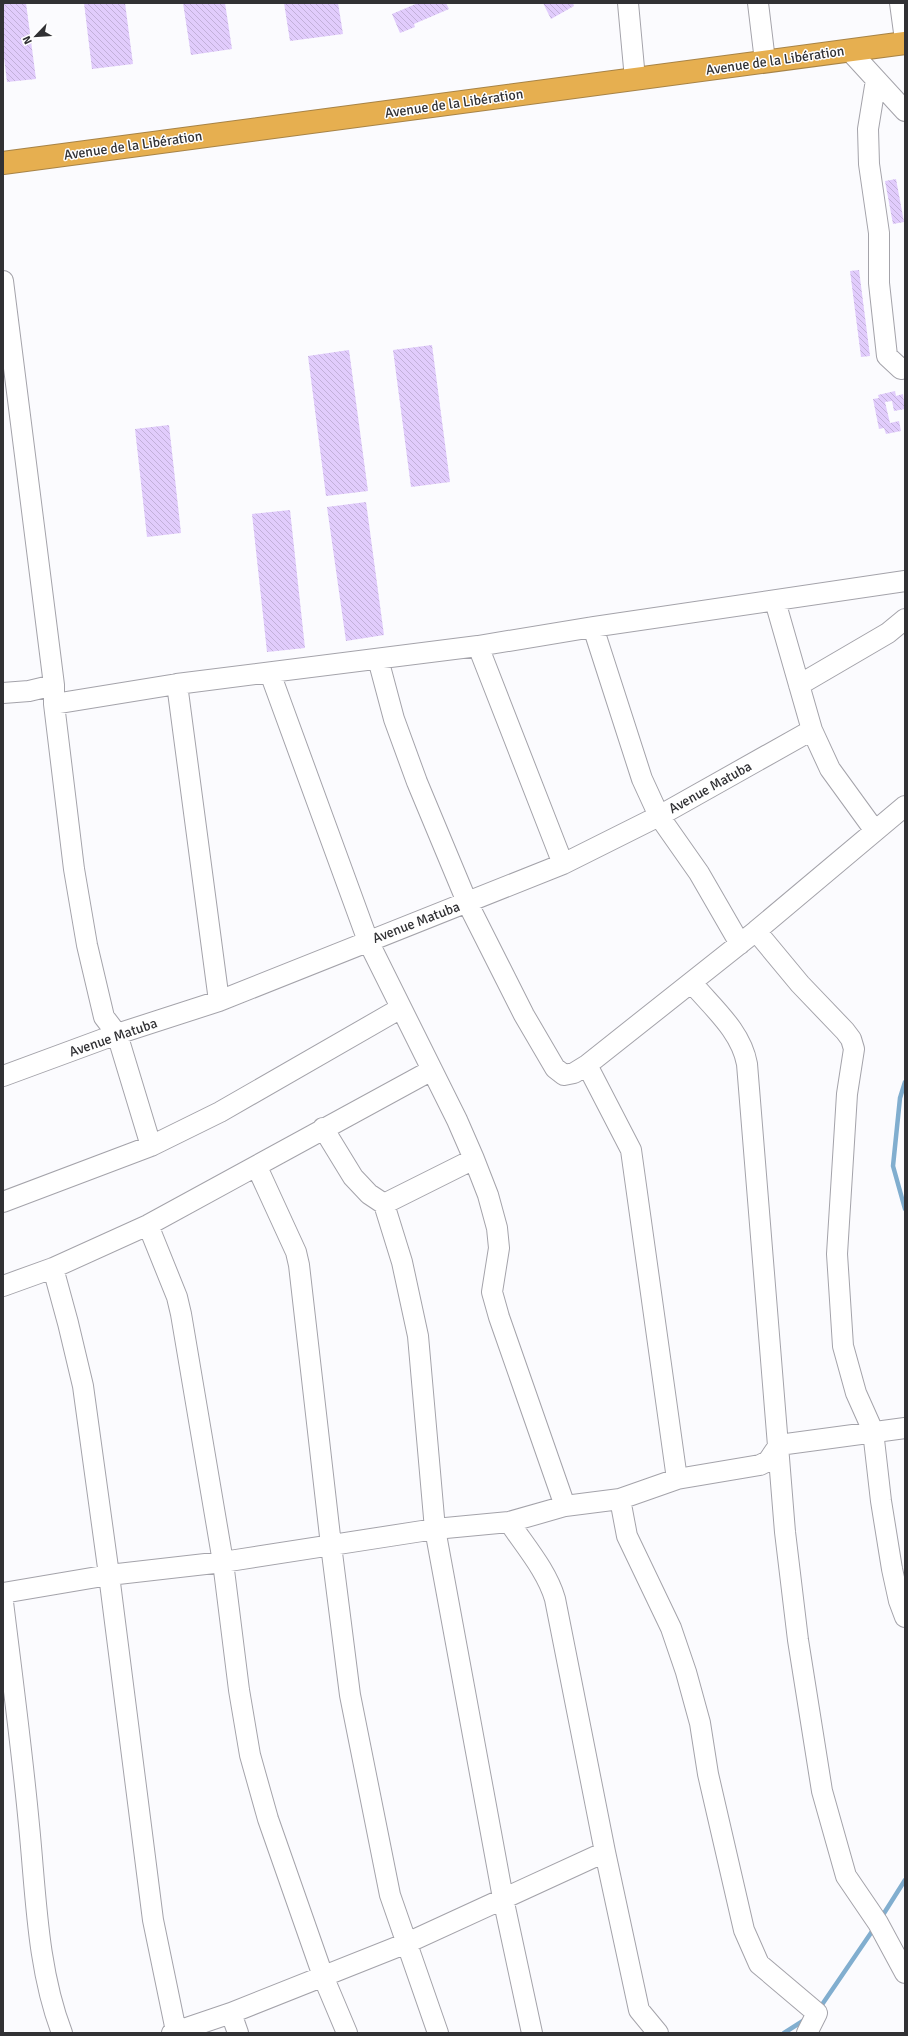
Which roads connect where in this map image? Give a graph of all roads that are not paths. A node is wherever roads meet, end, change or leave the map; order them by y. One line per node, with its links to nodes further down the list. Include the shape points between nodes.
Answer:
1 (628, 3): 7 (street)
2 (758, 3): 6 (street)
3 (900, 3): 4 (street)
4 (905, 41): 5 (highway, Avenue de la Libération)
5 (849, 50): 6 (highway, Avenue de la Libération); 8 (street)
6 (765, 61): 7 (highway, Avenue de la Libération)
7 (635, 79): 10 (highway, Avenue de la Libération)
8 (876, 80): 9 (street); 12 (street, via 868,129 869,164 879,233 878,283 887,356 902,369)
9 (905, 111)
10 (3, 163)
11 (3, 281): 23 (street)
12 (905, 368)
13 (905, 581): 14 (street, via 898,580)
14 (775, 601): 16 (street); 21 (street)
15 (905, 619): 21 (street, via 888,633)
16 (593, 627): 17 (street); 26 (street, via 642,779)
17 (478, 646): 18 (street); 28 (street)
18 (378, 659): 19 (street); 29 (street, via 396,726)
19 (270, 673): 20 (street); 31 (street)
20 (177, 684): 23 (street); 34 (street)
21 (799, 685): 24 (street)
22 (3, 693): 23 (street, via 29,690)
23 (54, 694): 36 (street, via 74,869 87,945 104,1017)
24 (812, 730): 26 (street, Avenue Matuba); 27 (street, via 830,769)
25 (905, 806): 27 (street)
26 (659, 816): 28 (street, Avenue Matuba); 32 (street, via 699,873)
27 (875, 831): 30 (street)
28 (563, 864): 29 (street, Avenue Matuba)
29 (467, 902): 31 (street, Avenue Matuba); 37 (street, via 524,1015 555,1068 564,1075 574,1074)
30 (756, 931): 32 (street); 50 (street, via 800,984 845,1031 854,1049 847,1094 838,1254 843,1346 856,1393)
31 (368, 941): 34 (street, Avenue Matuba); 35 (street)
32 (740, 944): 33 (street)
33 (692, 983): 37 (street); 51 (street, via 737,1036 747,1064)
34 (219, 1001): 36 (street, Avenue Matuba)
35 (400, 1008): 38 (street); 41 (street, via 220,1112)
36 (117, 1034): 39 (street, Avenue Matuba); 41 (street)
37 (587, 1065): 52 (street, via 631,1150)
38 (432, 1070): 40 (street); 42 (street)
39 (3, 1076)
40 (322, 1128): 43 (street); 45 (street, via 354,1177 369,1194)
41 (150, 1146): 44 (street)
42 (474, 1159): 45 (street); 54 (street, via 497,1228 499,1248 492,1292 495,1305)
43 (257, 1167): 46 (street); 57 (street, via 296,1252 299,1265)
44 (3, 1202)
45 (384, 1204): 56 (street, via 402,1262 418,1336)
46 (148, 1224): 47 (street); 58 (street, via 177,1297 181,1314)
47 (53, 1268): 48 (street); 59 (street, via 83,1386)
48 (3, 1286)
49 (905, 1428): 50 (street)
50 (873, 1431): 51 (street); 62 (street, via 892,1569)
51 (779, 1445): 52 (street, via 768,1461 760,1465); 66 (street, via 785,1532 798,1640 822,1791 846,1876 878,1923)
52 (677, 1479): 53 (street)
53 (620, 1499): 54 (street); 76 (street, via 627,1536 671,1628 686,1672 700,1723 708,1774 744,1930 759,1964 817,2013)
54 (565, 1506): 55 (street)
55 (509, 1522): 56 (street); 63 (street, via 552,1587)
56 (435, 1530): 57 (street); 64 (street)
57 (331, 1545): 58 (street); 65 (street, via 350,1695 390,1895)
58 (223, 1562): 59 (street); 67 (street, via 250,1755 268,1819)
59 (109, 1575): 60 (street); 69 (street, via 153,1920)
60 (3, 1593)
61 (3, 1602): 70 (street, via 41,1946 54,2012)
62 (905, 1617)
63 (605, 1852): 64 (street); 75 (street, via 640,2010)
64 (503, 1898): 65 (street); 74 (street)
65 (407, 1943): 67 (street); 73 (street)
66 (905, 1973)
67 (324, 1976): 68 (street); 72 (street)
68 (232, 2013): 69 (street); 71 (street)
69 (174, 2032)
70 (62, 2033)
71 (238, 2033)
72 (347, 2033)
73 (438, 2033)
74 (532, 2033)
75 (658, 2033)
76 (807, 2033)

